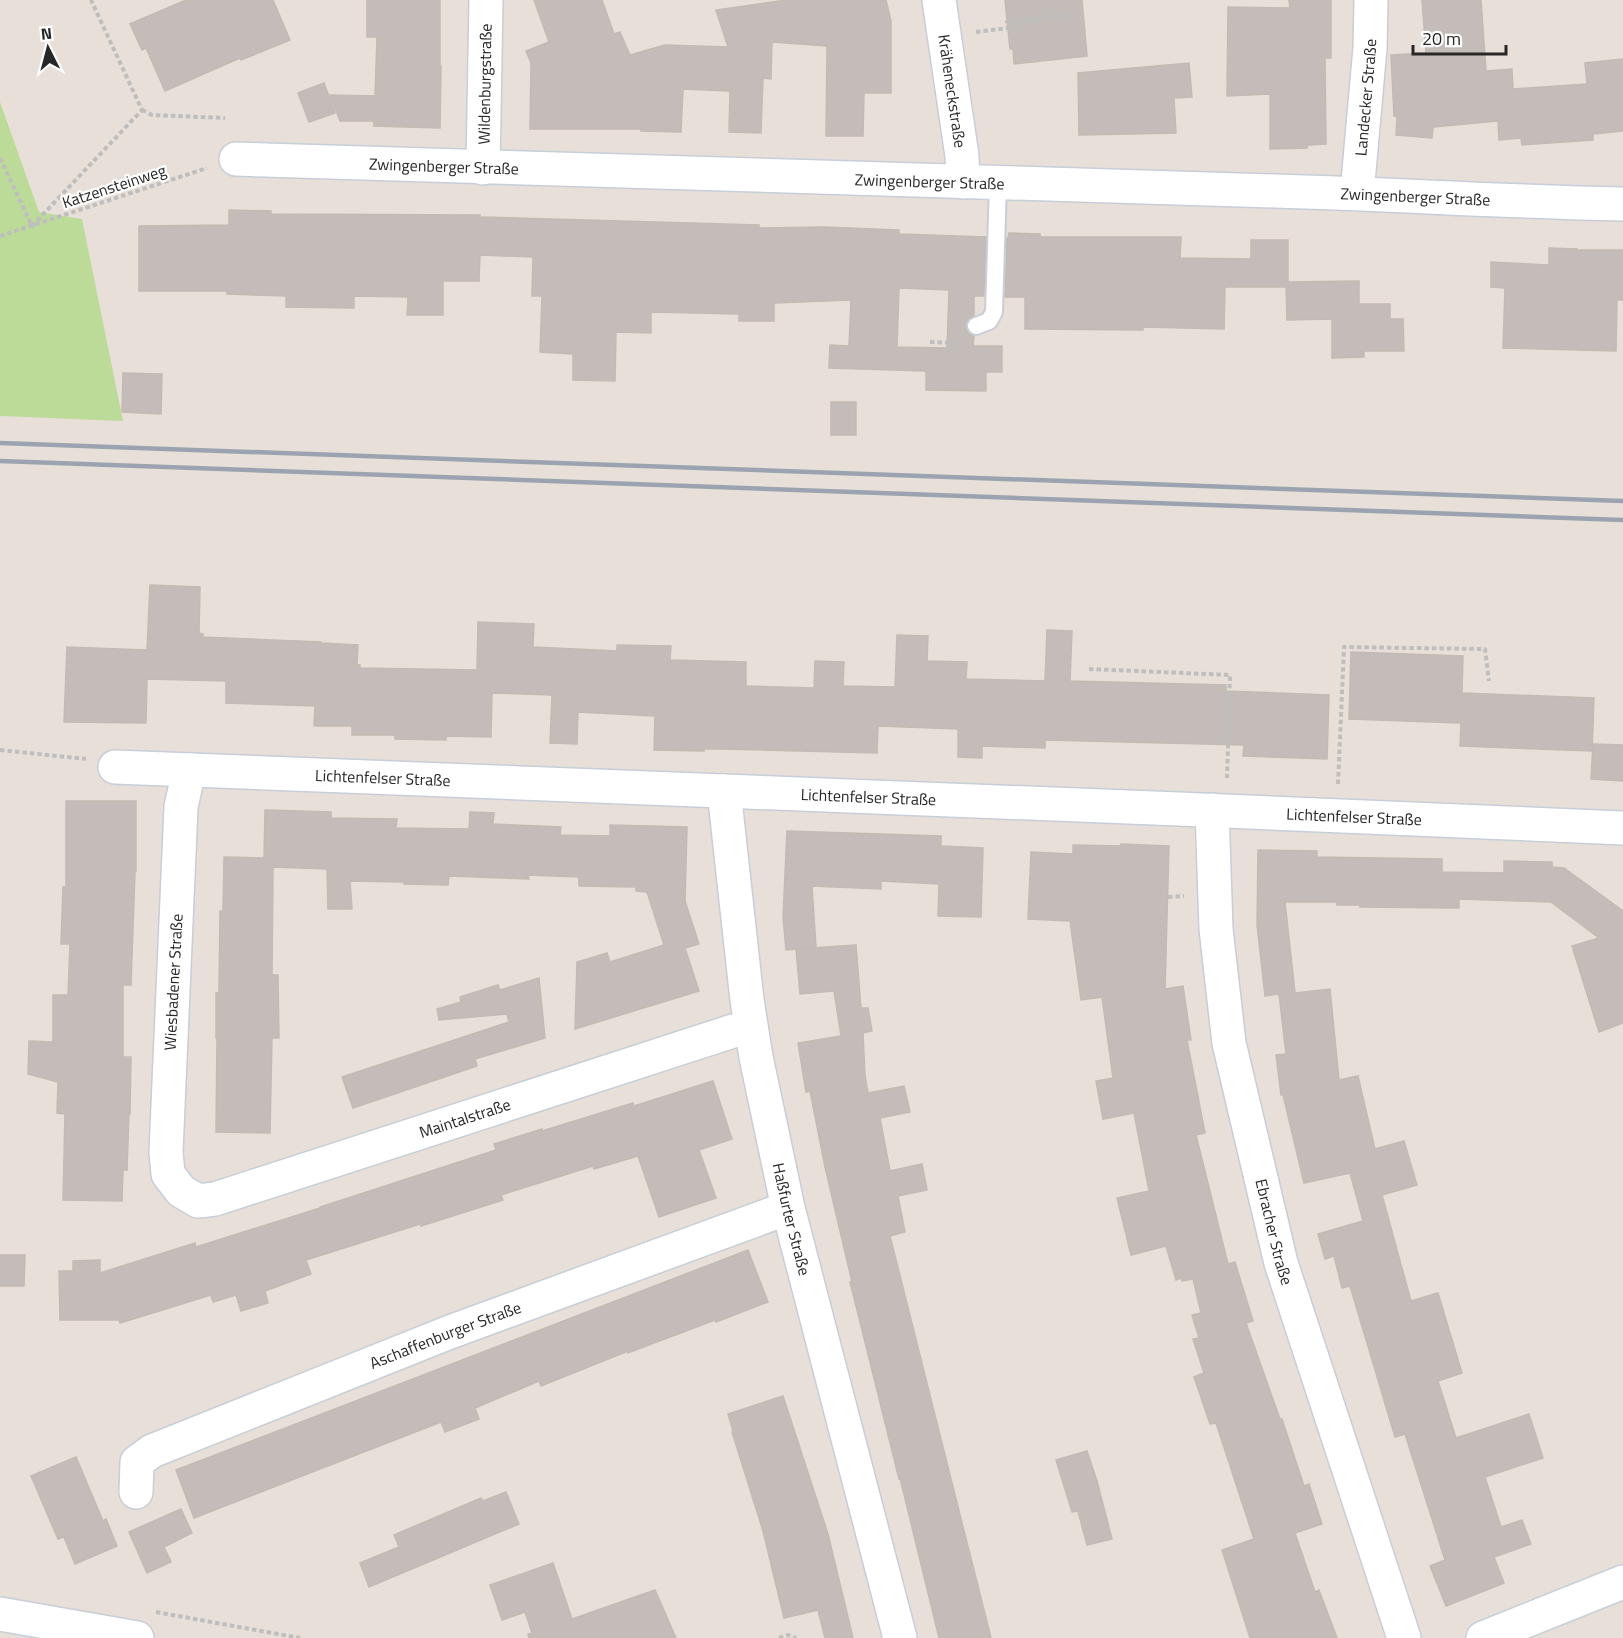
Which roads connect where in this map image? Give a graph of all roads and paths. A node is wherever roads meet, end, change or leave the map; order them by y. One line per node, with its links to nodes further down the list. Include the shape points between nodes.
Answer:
1 (91, 0): 7 (path)
2 (486, 0): 11 (street, Wildenburgstraße)
3 (939, 0): 12 (street, Kräheneckstraße)
4 (1371, 0): 14 (street, Landecker Straße)
5 (1072, 15): 6 (path, via 1007,22 1008,28)
6 (970, 32)
7 (142, 110): 8 (path, via 153,115); 16 (path)
8 (225, 118)
9 (0, 158): 16 (path)
10 (236, 159): 11 (street, Zwingenberger Straße); 16 (path, Katzensteinweg)
11 (483, 168): 12 (street, Zwingenberger Straße)
12 (963, 182): 13 (street, Zwingenberger Straße)
13 (998, 183): 14 (street, Zwingenberger Straße); 18 (lane, via 994,312 989,321)
14 (1357, 193): 15 (street, Zwingenberger Straße)
15 (1623, 204)
16 (32, 226): 17 (path, Katzensteinweg)
17 (0, 237)
18 (976, 326)
19 (1089, 669): 26 (path, via 1230,675)
20 (1489, 681): 24 (path, via 1485,649 1344,646)
21 (0, 750): 22 (path, via 90,759)
22 (115, 767): 23 (street, Lichtenfelser Straße)
23 (189, 771): 25 (street, Lichtenfelser Straße); 31 (street, Wiesbadener Straße, via 181,807 166,1152 168,1174)
24 (1338, 785)
25 (724, 791): 26 (street, Lichtenfelser Straße); 30 (street, Haßfurter Straße)
26 (1219, 811): 27 (street, Lichtenfelser Straße); 40 (street, Ebracher Straße, via 1216,929 1229,1043 1281,1263)
27 (1623, 828)
28 (1191, 895): 29 (path)
29 (1168, 897)
30 (751, 1028): 31 (street, Maintalstraße, via 215,1199 198,1201); 32 (street, Haßfurter Straße)
31 (181, 1191)
32 (788, 1208): 33 (street, Aschaffenburger Straße, via 450,1332 152,1451 137,1462); 39 (street, Haßfurter Straße)
33 (136, 1492)
34 (1623, 1582): 41 (street)
35 (0, 1614): 36 (street)
36 (137, 1638)
37 (779, 1638): 38 (path)
38 (796, 1638)
39 (900, 1638)
40 (1404, 1638)
41 (1483, 1638)

